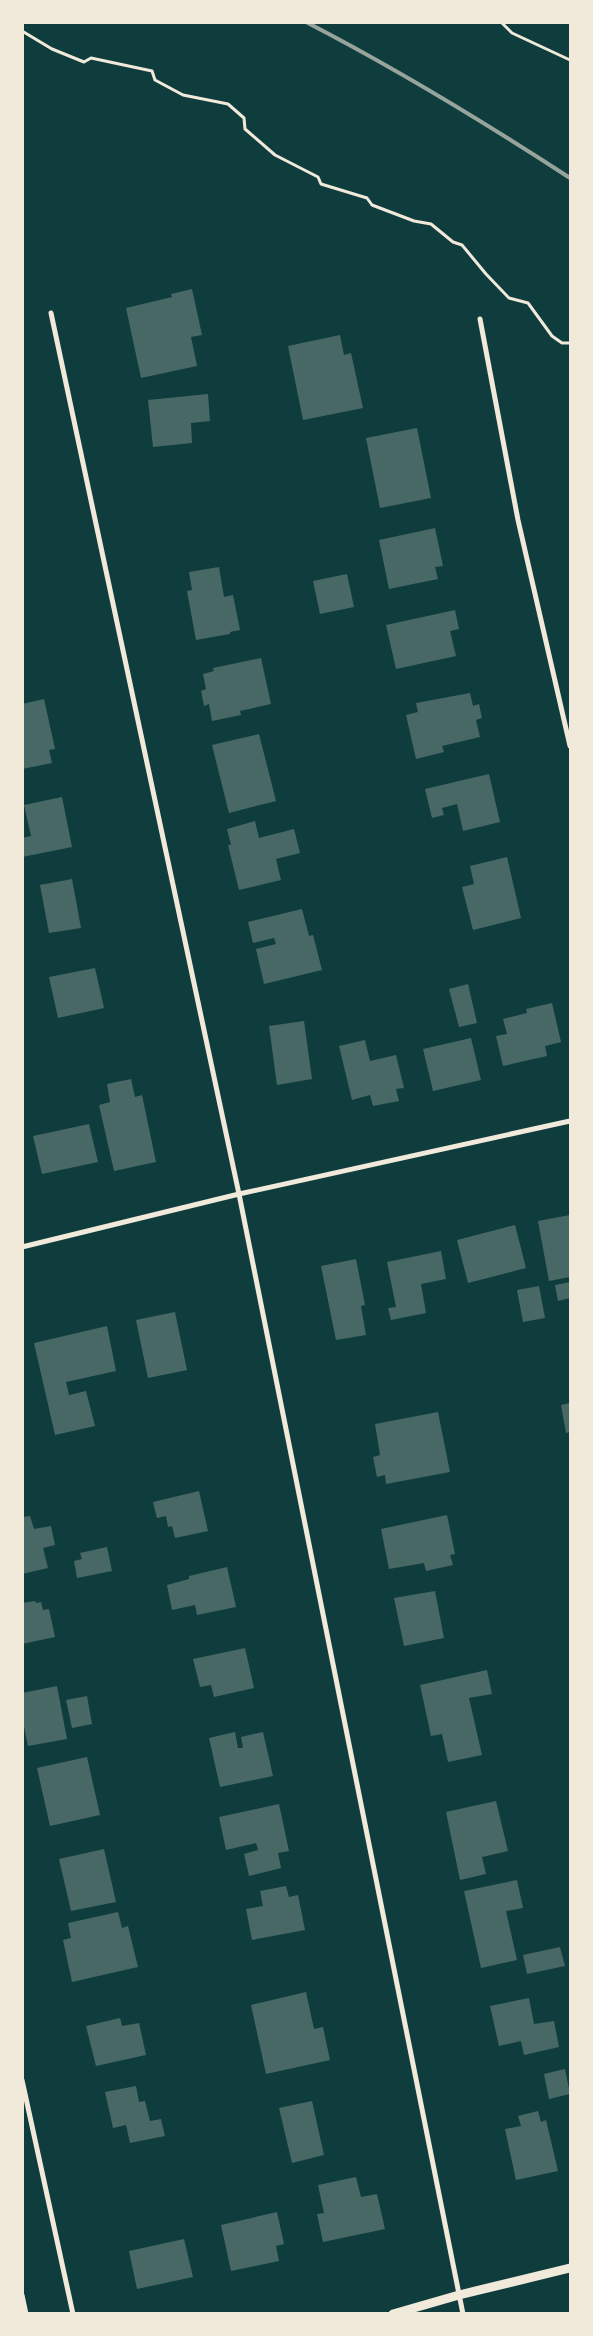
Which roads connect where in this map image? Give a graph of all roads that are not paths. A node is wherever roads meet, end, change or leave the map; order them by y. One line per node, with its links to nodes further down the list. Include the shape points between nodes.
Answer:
1 (51, 313): 5 (street)
2 (480, 319): 3 (street, via 518,520)
3 (570, 746)
4 (570, 1121): 5 (street)
5 (239, 1194): 6 (street); 10 (street)
6 (22, 1247)
7 (22, 2080): 12 (street)
8 (570, 2268): 10 (street)
9 (22, 2295): 11 (street)
10 (459, 2295): 13 (street); 14 (street)
11 (26, 2314)
12 (73, 2314)
13 (393, 2314)
14 (463, 2314)

